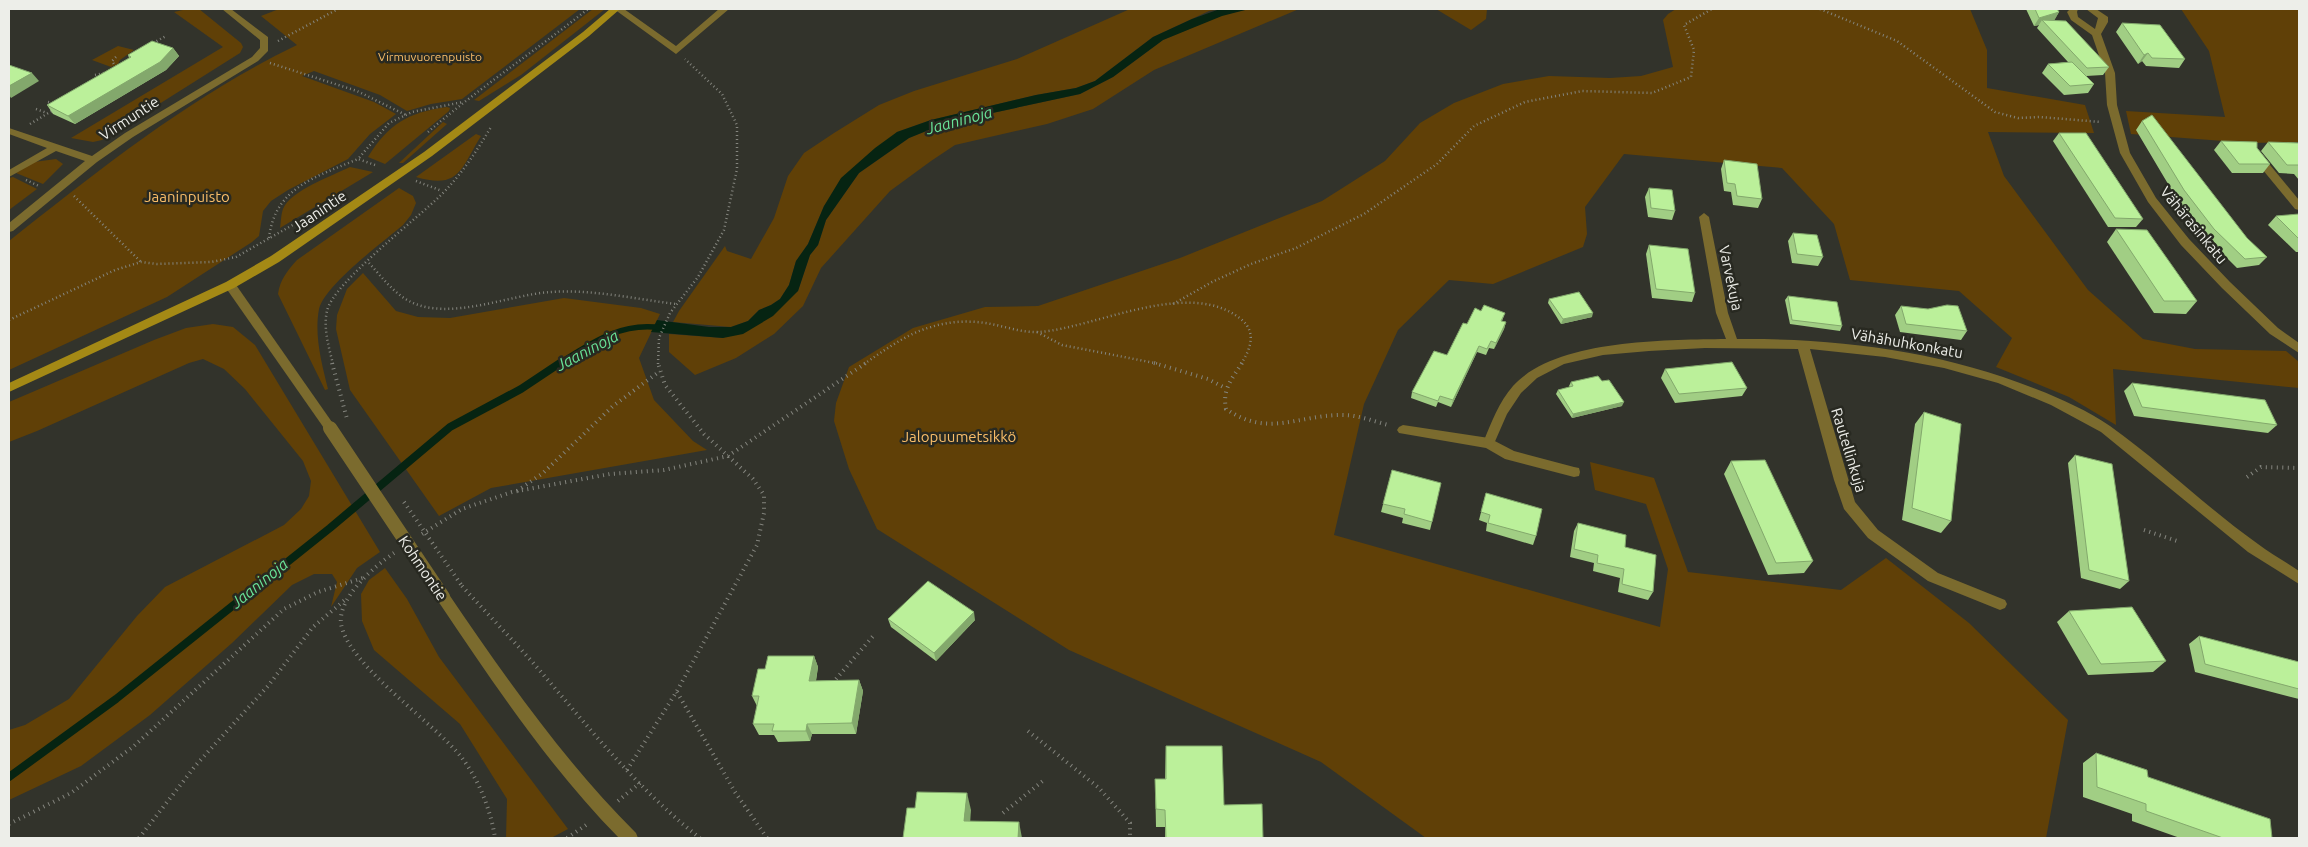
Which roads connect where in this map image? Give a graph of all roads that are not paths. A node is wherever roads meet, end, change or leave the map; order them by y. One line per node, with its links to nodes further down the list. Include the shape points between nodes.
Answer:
1 (226, 9): 10 (street, Virmuntie, via 265,44 255,59 166,111)
2 (616, 9): 3 (street, via 676,51); 15 (main road, Jaanintie, via 428,154 314,234)
3 (724, 9)
4 (2074, 9): 6 (street, via 2074,18)
5 (2090, 9): 6 (street, Vähärasinkatu, via 2103,17)
6 (2096, 34): 18 (street, Vähärasinkatu, via 2110,73 2112,105 2125,153 2152,200 2185,242 2226,285 2274,331)
7 (9, 131): 8 (street)
8 (55, 147): 10 (street); 11 (street)
9 (2255, 154): 12 (street)
10 (93, 160): 14 (street, Virmuntie)
11 (10, 174)
12 (2299, 207)
13 (1704, 217): 16 (street, Varvekuja, via 1722,313)
14 (9, 228)
15 (230, 285): 19 (main road, Jaanintie); 25 (street, Kohmontie, bridge, via 526,720 573,779)
16 (1733, 343): 17 (street, Vähähuhkonkatu); 21 (street, Vähähuhkonkatu, via 1689,343 1595,352 1550,365 1520,385 1510,397)
17 (1802, 343): 23 (street, Vähähuhkonkatu, via 1872,351 1953,367 2008,382 2057,402 2106,429 2253,548); 24 (street, Rautellinkuja, via 1849,505 1872,534 1933,577)
18 (2299, 349)
19 (9, 388)
20 (1403, 430): 21 (street)
21 (1489, 443): 22 (street, via 1510,455)
22 (1574, 472)
23 (2299, 578)
24 (2000, 604)
25 (630, 838)

